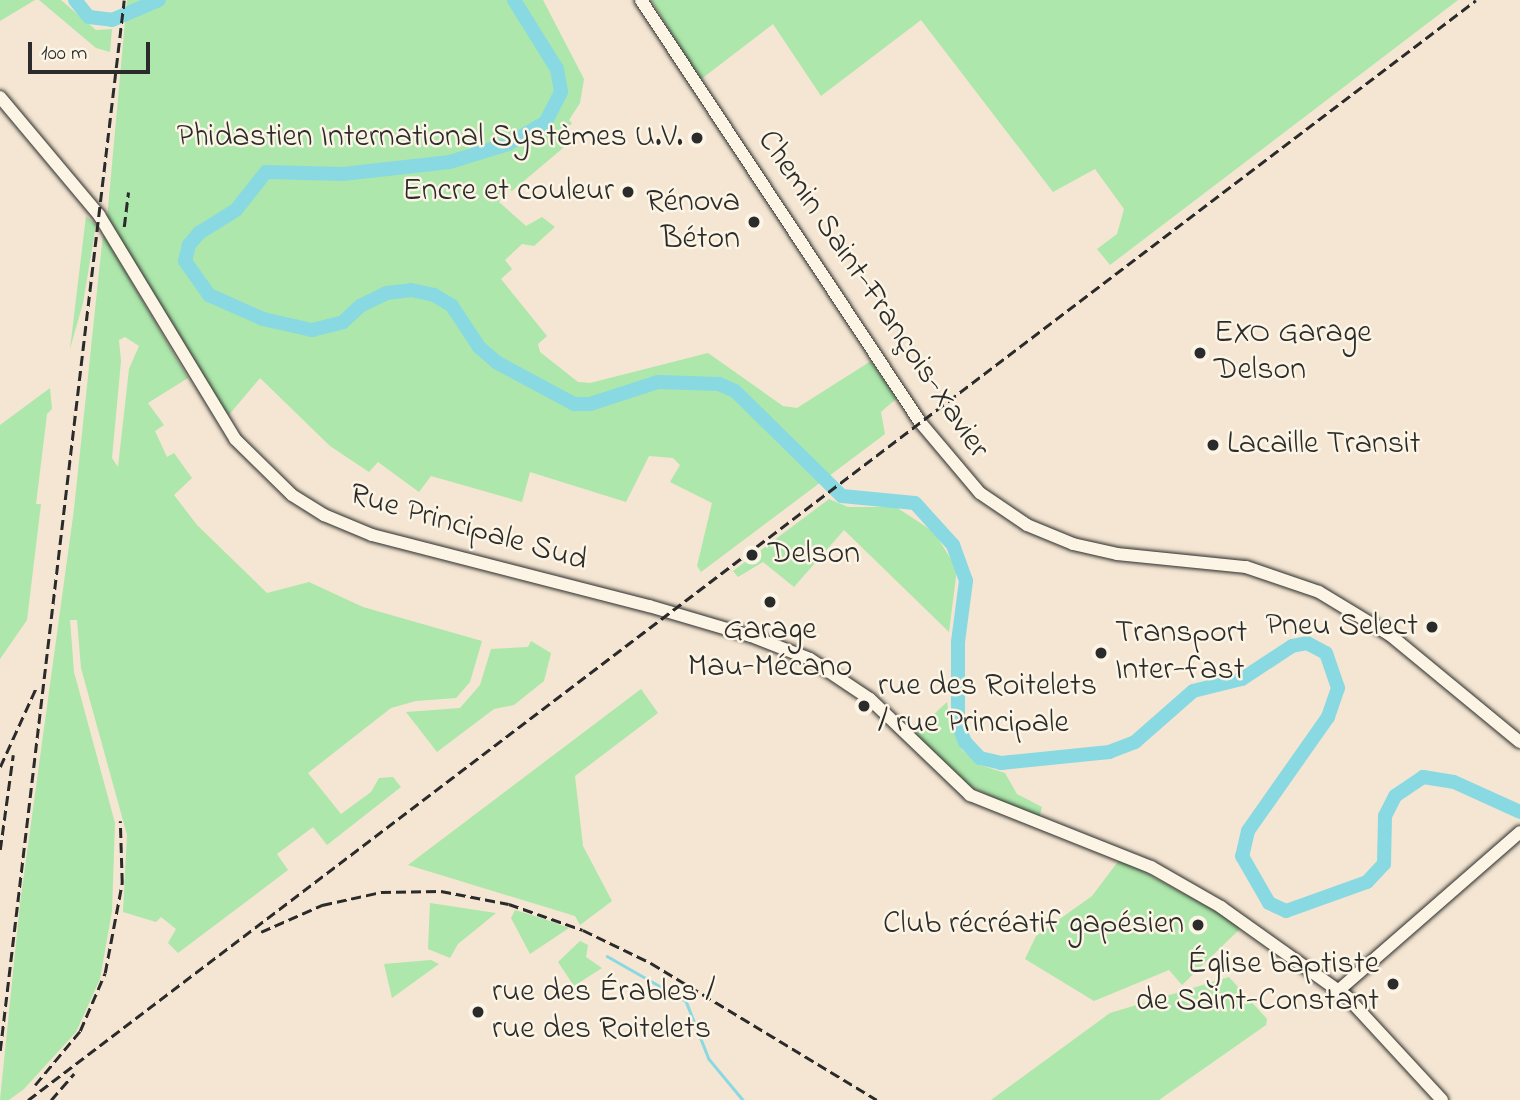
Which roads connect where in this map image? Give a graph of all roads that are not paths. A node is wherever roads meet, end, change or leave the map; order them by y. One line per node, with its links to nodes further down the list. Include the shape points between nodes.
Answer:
1 (641, 0): 3 (street, Chemin Saint-François-Xavier, via 920,422 980,493 1027,525 1073,544 1116,554 1246,567 1328,596 1390,635)
2 (0, 97): 5 (street, Rue Principale Sud, via 99,215 235,439 292,495 324,515 372,535 649,606 795,651 863,693 951,781 984,803 1168,875)
3 (1520, 742)
4 (1520, 832): 5 (street)
5 (1339, 990): 6 (street, Rue Principale Sud, via 1390,1038)
6 (1442, 1100)

